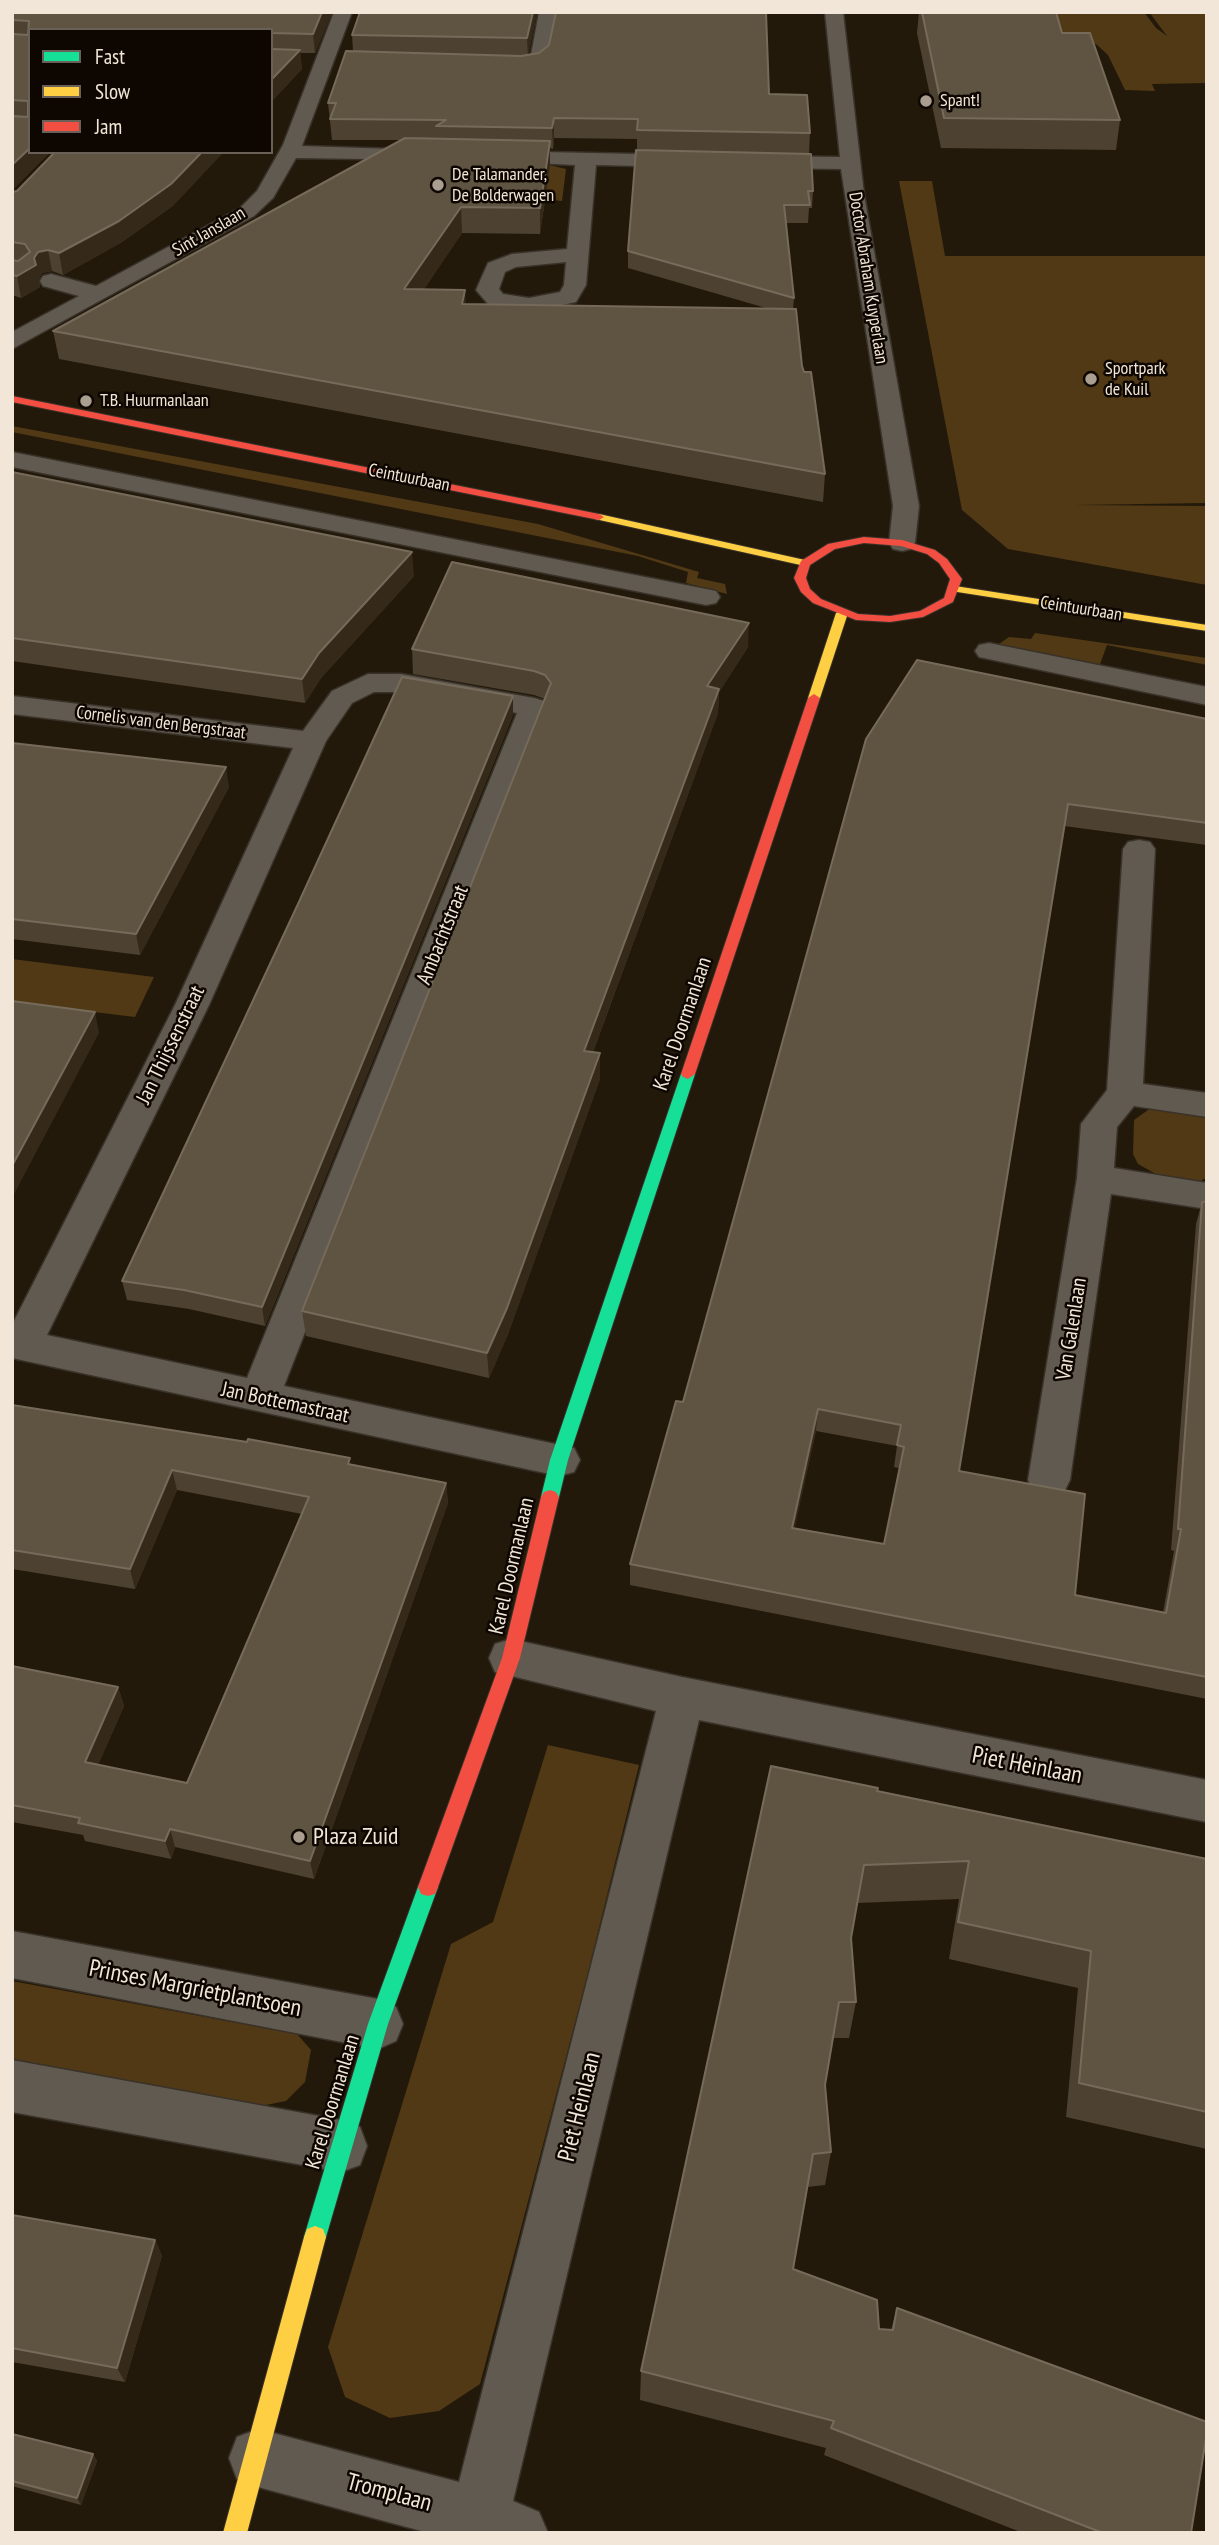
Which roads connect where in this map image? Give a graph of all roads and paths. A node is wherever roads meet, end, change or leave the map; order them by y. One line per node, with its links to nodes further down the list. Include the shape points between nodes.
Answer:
1 (343, 12): 5 (street, Sint Janslaan)
2 (548, 12): 6 (street, via 538,64)
3 (834, 12): 13 (street, Doctor Abraham Kuyperlaan)
4 (298, 61): 5 (street)
5 (331, 63): 7 (street, Sint Janslaan)
6 (482, 66)
7 (284, 147): 8 (street); 16 (street, Sint Janslaan, via 266,194 247,212)
8 (452, 156)
9 (478, 157): 10 (street)
10 (586, 159): 11 (street); 14 (street)
11 (711, 161)
12 (738, 162): 13 (street)
13 (850, 163): 20 (street, Doctor Abraham Kuyperlaan, via 906,506)
14 (576, 255)
15 (51, 281): 16 (street)
16 (99, 294): 17 (street, Sint Janslaan)
17 (12, 342)
18 (12, 400): 21 (street, Ceintuurbaan, via 560,508)
19 (12, 459): 23 (street)
20 (902, 543): 21 (street, via 847,542 816,553); 22 (street, via 943,561 956,579)
21 (805, 563): 24 (street, via 800,578 805,590)
22 (955, 589): 24 (street, via 936,609 907,618 872,619); 25 (street, Ceintuurbaan)
23 (706, 597)
24 (842, 613): 37 (street, Karel Doormanlaan)
25 (1207, 628)
26 (989, 651): 27 (street)
27 (1207, 696)
28 (12, 705): 29 (street, Cornelis van den Bergstraat)
29 (311, 741): 35 (street, Jan Thijssenstraat, via 192,1005); 36 (street, Ambachtstraat, via 342,697 368,683 401,683 534,707)
30 (1139, 849): 31 (street)
31 (1125, 1093): 32 (street); 33 (street, Van Galenlaan, via 1099,1124)
32 (1207, 1105)
33 (1095, 1178): 34 (street); 38 (street, Van Galenlaan)
34 (1207, 1196)
35 (17, 1344): 36 (street, Jan Bottemastraat)
36 (259, 1398): 37 (street, Jan Bottemastraat)
37 (559, 1460): 39 (street, Karel Doormanlaan)
38 (1049, 1480)
39 (512, 1658): 40 (street, Piet Heinlaan); 43 (street, Karel Doormanlaan)
40 (682, 1697): 41 (street, Piet Heinlaan); 47 (street, Piet Heinlaan)
41 (1207, 1801)
42 (12, 1954): 43 (street, Prinses Margrietplantsoen)
43 (378, 2024): 45 (street, Karel Doormanlaan)
44 (12, 2085): 45 (street)
45 (341, 2146): 46 (street, Karel Doormanlaan)
46 (258, 2458): 47 (street, Tromplaan); 48 (street, Karel Doormanlaan)
47 (499, 2525)
48 (235, 2533)

